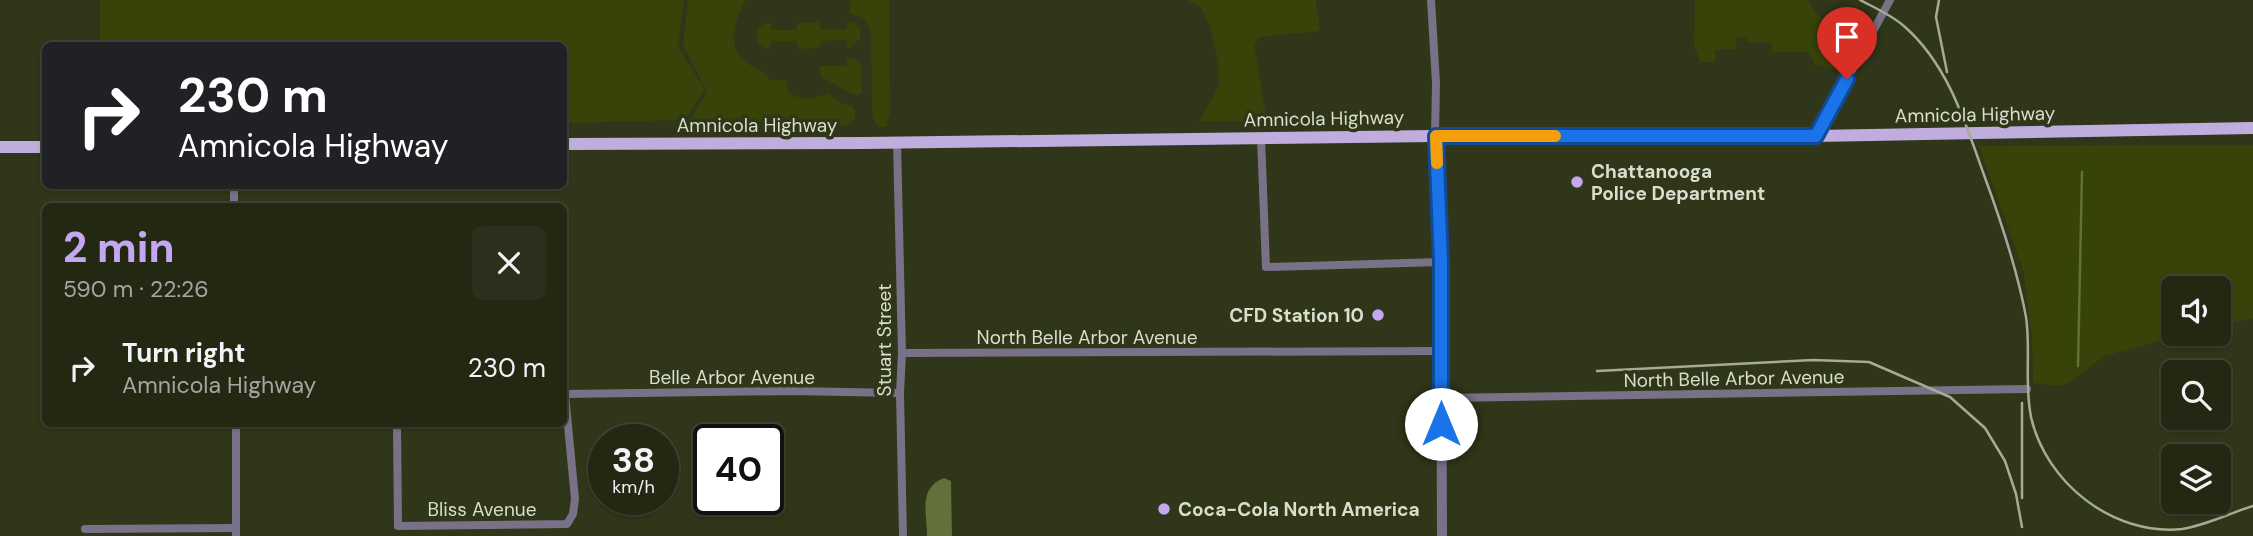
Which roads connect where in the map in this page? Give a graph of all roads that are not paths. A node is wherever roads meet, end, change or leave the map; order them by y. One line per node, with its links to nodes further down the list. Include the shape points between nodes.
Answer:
1 (1431, 0): 4 (street)
2 (1890, 0): 5 (street)
3 (2253, 128): 5 (main road, Amnicola Highway)
4 (1436, 136): 5 (main road, Amnicola Highway); 6 (main road, Amnicola Highway); 11 (street)
5 (1816, 136)
6 (1261, 138): 7 (main road, Amnicola Highway); 11 (street, via 1266,267)
7 (897, 143): 8 (main road, Amnicola Highway); 13 (street, Stuart Street)
8 (567, 144)
9 (0, 147): 10 (main road)
10 (42, 147)
11 (1441, 262): 12 (street)
12 (1440, 351): 13 (street, North Belle Arbor Avenue); 17 (street)
13 (902, 353): 15 (street, Stuart Street)
14 (2027, 389): 17 (street, North Belle Arbor Avenue)
15 (900, 393): 16 (street, Belle Arbor Avenue); 23 (street, Stuart Street)
16 (567, 394)
17 (1441, 398): 24 (street)
18 (567, 423): 20 (street, Bliss Avenue, via 575,499 567,524 398,526)
19 (236, 427): 22 (street)
20 (397, 427)
21 (85, 529): 22 (street)
22 (236, 532)
23 (903, 536)
24 (1442, 536)

